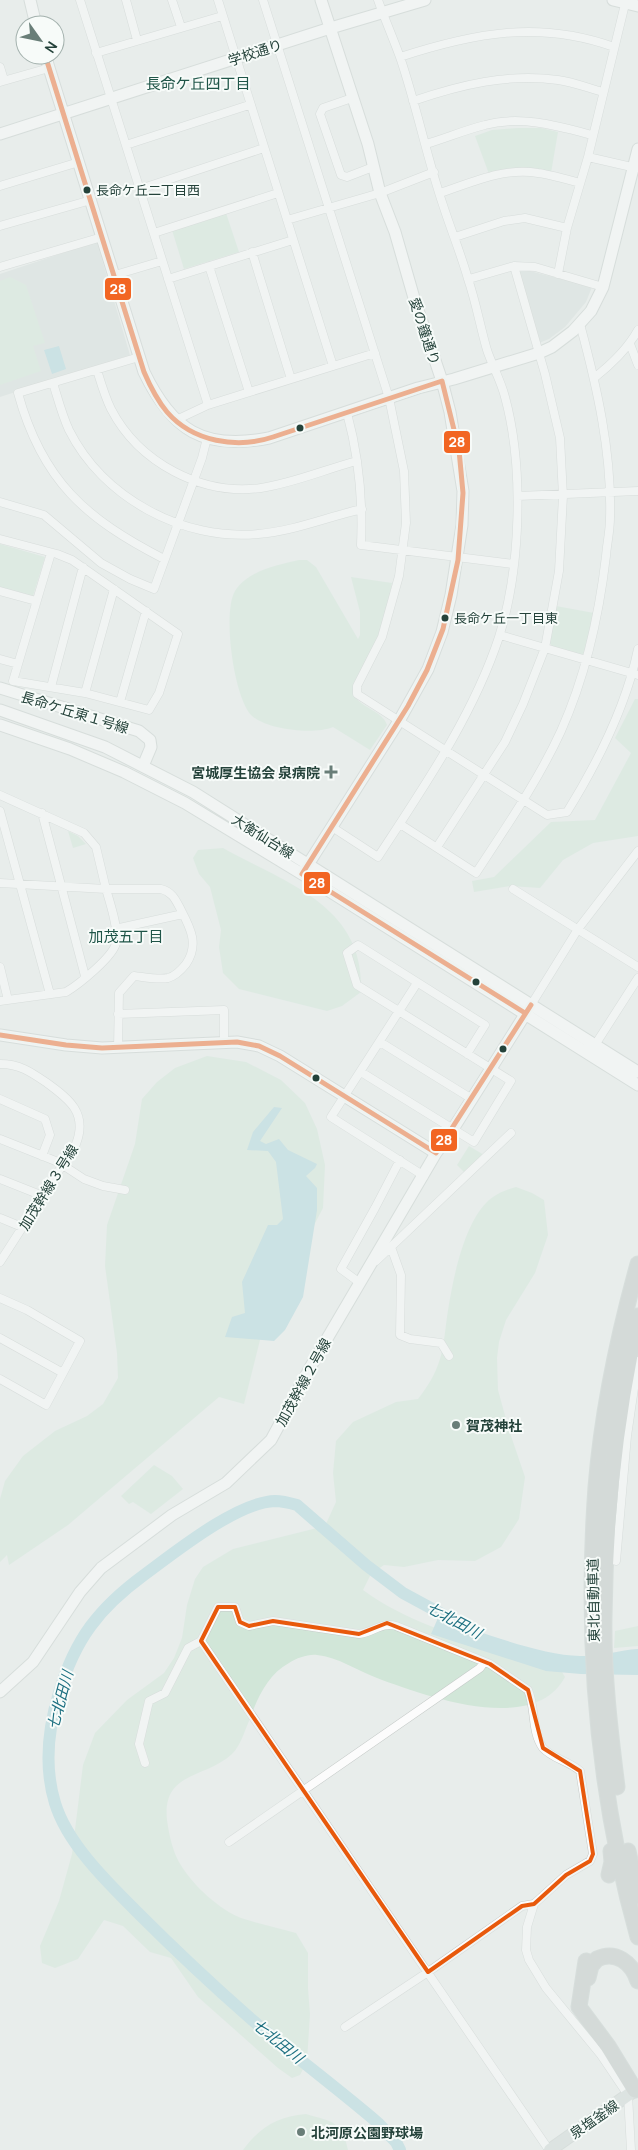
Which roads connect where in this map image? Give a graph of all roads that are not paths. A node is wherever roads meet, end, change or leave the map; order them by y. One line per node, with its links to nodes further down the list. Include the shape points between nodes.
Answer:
1 (30, 0): 14 (street)
2 (80, 0): 21 (street)
3 (126, 0): 18 (street)
4 (172, 0): 16 (street)
5 (218, 0): 15 (street)
6 (263, 0): 19 (street)
7 (321, 0): 17 (street, 愛の鐘通り)
8 (378, 0): 13 (street)
9 (425, 0): 13 (street, 学校通り)
10 (613, 0): 11 (street)
11 (626, 1): 12 (street); 20 (street)
12 (638, 6)
13 (382, 12): 17 (street, 学校通り); 22 (street)
14 (34, 15)
15 (222, 16): 16 (street); 23 (street)
16 (181, 27): 18 (street)
17 (330, 28): 19 (street, 学校通り); 30 (street, 愛の鐘通り)
18 (137, 40): 21 (street)
19 (277, 45): 23 (street, 学校通り); 52 (street)
20 (614, 47): 22 (street, via 570,34 513,32 436,45); 28 (street)
21 (96, 53): 29 (street)
22 (400, 57): 31 (street)
23 (235, 58): 29 (street, 学校通り); 32 (street)
24 (48, 65): 26 (street)
25 (0, 67): 27 (street)
26 (49, 68): 27 (street); 33 (street)
27 (2, 81)
28 (603, 92): 31 (street, via 559,80 508,78 452,88); 35 (street)
29 (112, 98): 33 (street, 学校通り); 37 (street)
30 (352, 98): 42 (street, 愛の鐘通り); 42 (street, via 323,108 320,114 340,175 347,177)
31 (413, 101): 36 (street)
32 (250, 105): 37 (street); 38 (street)
33 (64, 115): 34 (street, 学校通り); 41 (street)
34 (0, 134)
35 (592, 136): 36 (street, via 540,122 511,122 486,124); 40 (street)
36 (426, 144): 44 (street)
37 (126, 146): 47 (street)
38 (264, 148): 47 (street); 49 (street)
39 (638, 148): 43 (street)
40 (588, 157): 43 (street); 45 (street)
41 (78, 162): 46 (street); 51 (street)
42 (373, 167): 48 (street, 愛の鐘通り)
43 (635, 168): 69 (street)
44 (434, 172): 48 (street); 50 (street)
45 (580, 183): 50 (street, via 536,172 512,172); 55 (street)
46 (0, 186)
47 (140, 189): 56 (street)
48 (380, 192): 52 (street); 82 (street, 愛の鐘通り)
49 (278, 193): 53 (street); 56 (street)
50 (440, 193): 58 (street)
51 (91, 200): 54 (street); 57 (street)
52 (328, 207): 53 (street); 73 (street)
53 (287, 220): 59 (street)
54 (0, 226)
55 (568, 228): 58 (street, via 525,218 504,220); 65 (street)
56 (154, 233): 61 (street)
57 (102, 236): 62 (street); 66 (street)
58 (454, 237): 67 (street)
59 (294, 240): 60 (street); 77 (street)
60 (252, 252): 63 (street); 81 (street)
61 (162, 261): 66 (street); 68 (street)
62 (0, 266)
63 (209, 266): 68 (street); 84 (street)
64 (514, 266): 65 (street, via 535,267); 67 (street); 74 (street)
65 (558, 274): 69 (street)
66 (115, 276): 75 (street)
67 (469, 279): 78 (street)
68 (168, 280): 86 (street)
69 (603, 287): 70 (street)
70 (580, 324): 74 (street, via 552,347); 80 (street)
71 (638, 330): 72 (street)
72 (630, 344): 76 (street); 80 (street)
73 (375, 353): 77 (street); 85 (street)
74 (539, 353): 78 (street); 94 (street, via 560,438)
75 (139, 358): 79 (street); 88 (street, via 156,397)
76 (638, 365)
77 (334, 366): 81 (street)
78 (493, 366): 82 (street); 95 (street, via 505,396)
79 (97, 370): 83 (street); 91 (street, via 111,409 138,447 173,471)
80 (594, 378): 93 (street)
81 (291, 379): 84 (street)
82 (442, 381): 85 (street); 102 (street, 愛の鐘通り, via 463,491)
83 (53, 383): 98 (street, via 69,430 99,473 125,496); 103 (street, via 18,393 32,436 48,464 60,482 102,524)
84 (249, 392): 86 (street)
85 (389, 398): 87 (street); 100 (street, via 405,478)
86 (208, 405): 88 (street)
87 (346, 413): 89 (street, via 252,442); 90 (street)
88 (176, 420): 89 (street)
89 (207, 438): 91 (street)
90 (357, 461): 91 (street, via 260,488 237,490); 97 (street)
91 (193, 480): 98 (street)
92 (638, 491): 93 (street)
93 (609, 492): 94 (street); 114 (street, via 610,519 601,597)
94 (563, 493): 95 (street); 111 (street, via 559,571)
95 (518, 496): 104 (street)
96 (0, 502): 103 (street, via 44,515 101,563 154,589)
97 (362, 509): 98 (street, via 300,527 257,534 212,533); 100 (street, via 360,545)
98 (177, 523): 103 (street)
99 (0, 539): 101 (street)
100 (403, 550): 102 (street); 122 (street, via 382,637 357,686 357,694)
101 (51, 552): 105 (street); 108 (street)
102 (458, 558): 104 (street); 122 (street, 愛の鐘通り, via 442,632 428,669)
103 (164, 560)
104 (513, 564): 110 (street)
105 (84, 567): 106 (street); 118 (street)
106 (114, 589): 109 (street); 119 (street)
107 (0, 592): 108 (street)
108 (36, 601): 115 (street)
109 (146, 611): 120 (street); 120 (street, via 178,634 160,693 149,710)
110 (500, 635): 111 (street); 124 (street, via 478,691)
111 (545, 648): 114 (street); 126 (street, via 505,742)
112 (638, 649): 116 (street)
113 (0, 659): 115 (street)
114 (587, 660): 116 (street); 128 (street, via 561,731)
115 (18, 664): 118 (street, via 13,680)
116 (634, 674): 128 (street, via 596,762 567,812 547,815)
117 (0, 688): 125 (street, 長命ケ丘東１号線, via 139,731 150,740 151,747)
118 (51, 688): 119 (street)
119 (86, 693): 120 (street)
120 (120, 702)
121 (0, 710): 125 (street, 大衡仙台線, via 77,736)
122 (399, 721): 124 (street); 132 (street, 愛の鐘通り)
123 (0, 726): 136 (street, 大衡仙台線, via 70,749 124,772 185,803)
124 (445, 750): 126 (street); 131 (street)
125 (143, 766): 135 (street, 大衡仙台線, via 207,801)
126 (483, 775): 128 (street); 133 (street)
127 (0, 795): 130 (street)
128 (523, 800): 133 (street, via 476,873)
129 (0, 811): 138 (street)
130 (42, 813): 139 (street); 140 (street, via 84,833 96,847)
131 (400, 824): 132 (street, via 378,857); 133 (street)
132 (332, 827): 135 (street, 愛の鐘通り)
133 (437, 847)
134 (638, 851): 144 (street)
135 (308, 864): 136 (street, 愛の鐘通り); 152 (street, 大衡仙台線)
136 (302, 874): 152 (street, 大衡仙台線)
137 (0, 883): 138 (street)
138 (19, 884): 139 (street); 150 (street)
139 (63, 886): 140 (street); 147 (street)
140 (106, 889): 142 (street, via 168,891); 143 (street)
141 (513, 889): 144 (street)
142 (183, 914): 143 (street); 154 (street, via 194,941 192,955 182,970 169,978 134,976 119,993)
143 (115, 929): 147 (street, via 116,944)
144 (578, 929): 146 (street); 152 (street)
145 (0, 967): 151 (street)
146 (638, 967)
147 (86, 976): 150 (street, via 66,992)
148 (638, 978): 158 (street)
149 (417, 982): 153 (street); 153 (street, via 358,945 347,953 357,986); 160 (street, via 486,1025)
150 (50, 994): 151 (street)
151 (4, 1001)
152 (528, 1009): 158 (street, 大衡仙台線); 162 (street, 加茂幹線２号線); 165 (street, 大衡仙台線)
153 (399, 1012): 157 (street); 160 (street)
154 (118, 1014): 156 (street, via 224,1010); 159 (street)
155 (0, 1035): 159 (street)
156 (224, 1042): 159 (street); 166 (street, via 270,1050)
157 (380, 1042): 163 (street); 168 (street)
158 (595, 1045): 164 (street, 大衡仙台線)
159 (118, 1048)
160 (467, 1054): 162 (street)
161 (0, 1064): 175 (street, 加茂幹線３号線, via 25,1068 73,1103 79,1132 76,1144)
162 (490, 1069): 168 (street, 加茂幹線２号線); 169 (street, via 511,1081 474,1142)
163 (361, 1072): 166 (street); 169 (street)
164 (638, 1072)
165 (638, 1085)
166 (344, 1096): 172 (street); 174 (street, via 331,1117)
167 (0, 1099): 173 (street, via 45,1118 50,1135)
168 (472, 1099): 169 (street, 加茂幹線２号線)
169 (453, 1129): 172 (street, 加茂幹線２号線)
170 (511, 1133): 182 (street)
171 (0, 1139): 173 (street)
172 (436, 1153): 176 (street, 加茂幹線２号線)
173 (42, 1156): 175 (street)
174 (400, 1160): 176 (street); 186 (street, via 340,1268)
175 (63, 1165): 178 (street, via 94,1183); 179 (street, 加茂幹線３号線)
176 (424, 1176): 185 (street, 加茂幹線２号線)
177 (0, 1178): 179 (street)
178 (125, 1190)
179 (43, 1196): 181 (street, 加茂幹線３号線)
180 (0, 1218): 181 (street)
181 (22, 1227): 183 (street, 加茂幹線３号線)
182 (391, 1247): 185 (street); 190 (street, via 401,1275 400,1335 441,1343)
183 (1, 1260)
184 (638, 1264): 195 (highway, 東北自動車道, via 625,1311 596,1485 592,1559)
185 (370, 1266): 186 (street, 加茂幹線２号線)
186 (360, 1283): 198 (street, 加茂幹線２号線, via 271,1440 226,1483 172,1514 101,1568 80,1592 33,1662)
187 (0, 1298): 192 (street, via 80,1340)
188 (638, 1316): 195 (highway, 東北自動車道, via 611,1475)
189 (0, 1338): 192 (street)
190 (449, 1356)
191 (638, 1361): 194 (street, via 627,1436 616,1561)
192 (63, 1372): 193 (street, via 46,1404)
193 (0, 1378)
194 (609, 1560)
195 (598, 1617): 199 (highway, 東北自動車道)
196 (201, 1641): 197 (street, via 218,1607 234,1607 240,1622 249,1626 273,1621 359,1634 386,1623); 201 (street, via 188,1648 165,1693 150,1701 139,1744); 202 (street)
197 (484, 1662): 202 (street, via 480,1668); 206 (street, via 528,1690 543,1748 575,1766 582,1775 592,1858 566,1875)
198 (0, 1692)
199 (604, 1721): 200 (highway, 東北自動車道); 205 (highway, 東北自動車道)
200 (602, 1758): 204 (highway, via 612,1862); 207 (highway, 東北自動車道, via 619,1862)
201 (145, 1764)
202 (304, 1791): 203 (street); 208 (street)
203 (229, 1842)
204 (609, 1875)
205 (638, 1896)
206 (534, 1904): 208 (street, via 522,1906); 211 (street, via 527,1927 529,1960 546,1988)
207 (638, 1937)
208 (428, 1972): 210 (street); 212 (street)
209 (638, 1981): 211 (highway, via 629,1964 617,1958 588,1958 583,2004 586,2018 608,2046)
210 (345, 2026)
211 (634, 2091): 212 (main road, 泉塩釜線); 213 (street)
212 (549, 2150)
213 (631, 2150)

